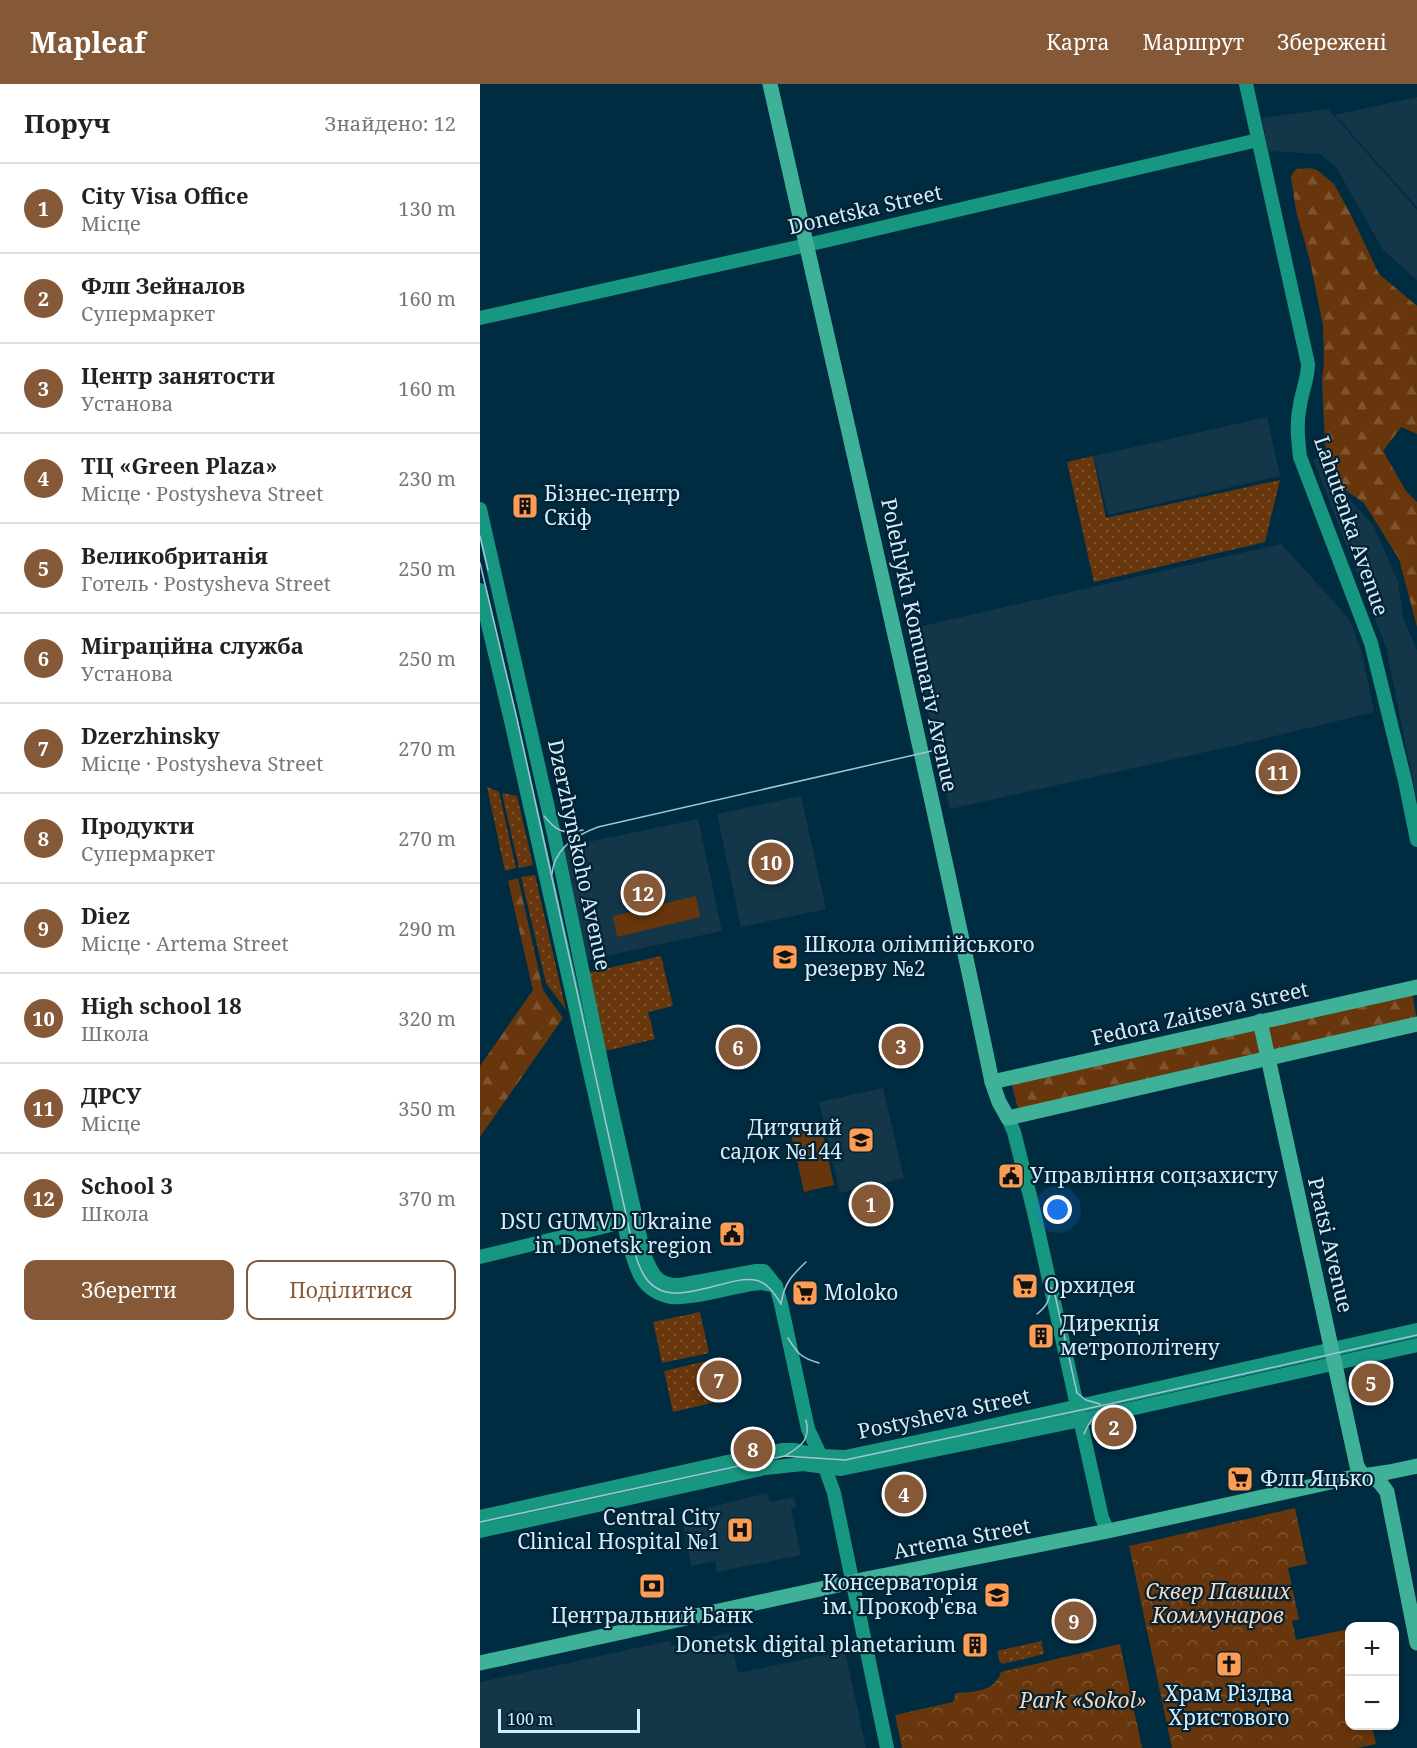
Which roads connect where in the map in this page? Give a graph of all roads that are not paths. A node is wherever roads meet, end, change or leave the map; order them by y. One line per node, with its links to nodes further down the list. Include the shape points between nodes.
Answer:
1 (770, 84): 4 (main road, Polehlykh Komunariv Avenue)
2 (1246, 84): 3 (street, Lahutenka Avenue)
3 (1258, 140): 4 (street, Donetska Street); 8 (street, Lahutenka Avenue, via 1308,364 1296,429 1300,457 1371,643)
4 (807, 245): 5 (street, Donetska Street); 13 (main road, Polehlykh Komunariv Avenue)
5 (480, 318)
6 (480, 509): 15 (street, Dzerzhynskoho Avenue)
7 (480, 590): 16 (street, Dzerzhynskoho Avenue)
8 (1417, 840)
9 (1417, 987): 10 (main road, Fedora Zaitseva Street)
10 (1260, 1022): 12 (main road, Pratsi Avenue); 13 (main road, Fedora Zaitseva Street)
11 (1417, 1024): 12 (main road)
12 (1268, 1059): 14 (main road); 21 (main road, Pratsi Avenue)
13 (992, 1082): 14 (main road, Polehlykh Komunariv Avenue)
14 (1008, 1118): 22 (street, Polehlykh Komunariv Avenue)
15 (633, 1210): 16 (street); 18 (street, Dzerzhynskoho Avenue, via 651,1272 663,1282 680,1285 764,1271)
16 (623, 1222): 17 (street); 18 (street, Dzerzhynskoho Avenue, via 641,1277 659,1293 682,1297 751,1284)
17 (480, 1257)
18 (776, 1286): 23 (street)
19 (1417, 1330): 21 (street, Postysheva Street)
20 (1417, 1345): 21 (street, Postysheva Street)
21 (1333, 1355): 22 (street, Postysheva Street); 27 (main road, Pratsi Avenue, via 1357,1466)
22 (1080, 1413): 25 (street, Postysheva Street, via 841,1469); 29 (street)
23 (806, 1420): 24 (street, via 805,1432 798,1442); 25 (street)
24 (782, 1450): 25 (street, Postysheva Street, via 795,1449); 28 (street, Postysheva Street)
25 (823, 1462): 30 (street, Postysheva Street, via 765,1468); 31 (street, via 834,1493)
26 (1417, 1466): 27 (main road, Artema Street)
27 (1364, 1477): 29 (main road, Artema Street); 32 (main road, via 1375,1478 1387,1492)
28 (480, 1517)
29 (1108, 1531): 31 (main road, Artema Street)
30 (480, 1532)
31 (853, 1582): 33 (main road, Artema Street); 34 (street)
32 (1417, 1643)
33 (480, 1663)
34 (887, 1748)

